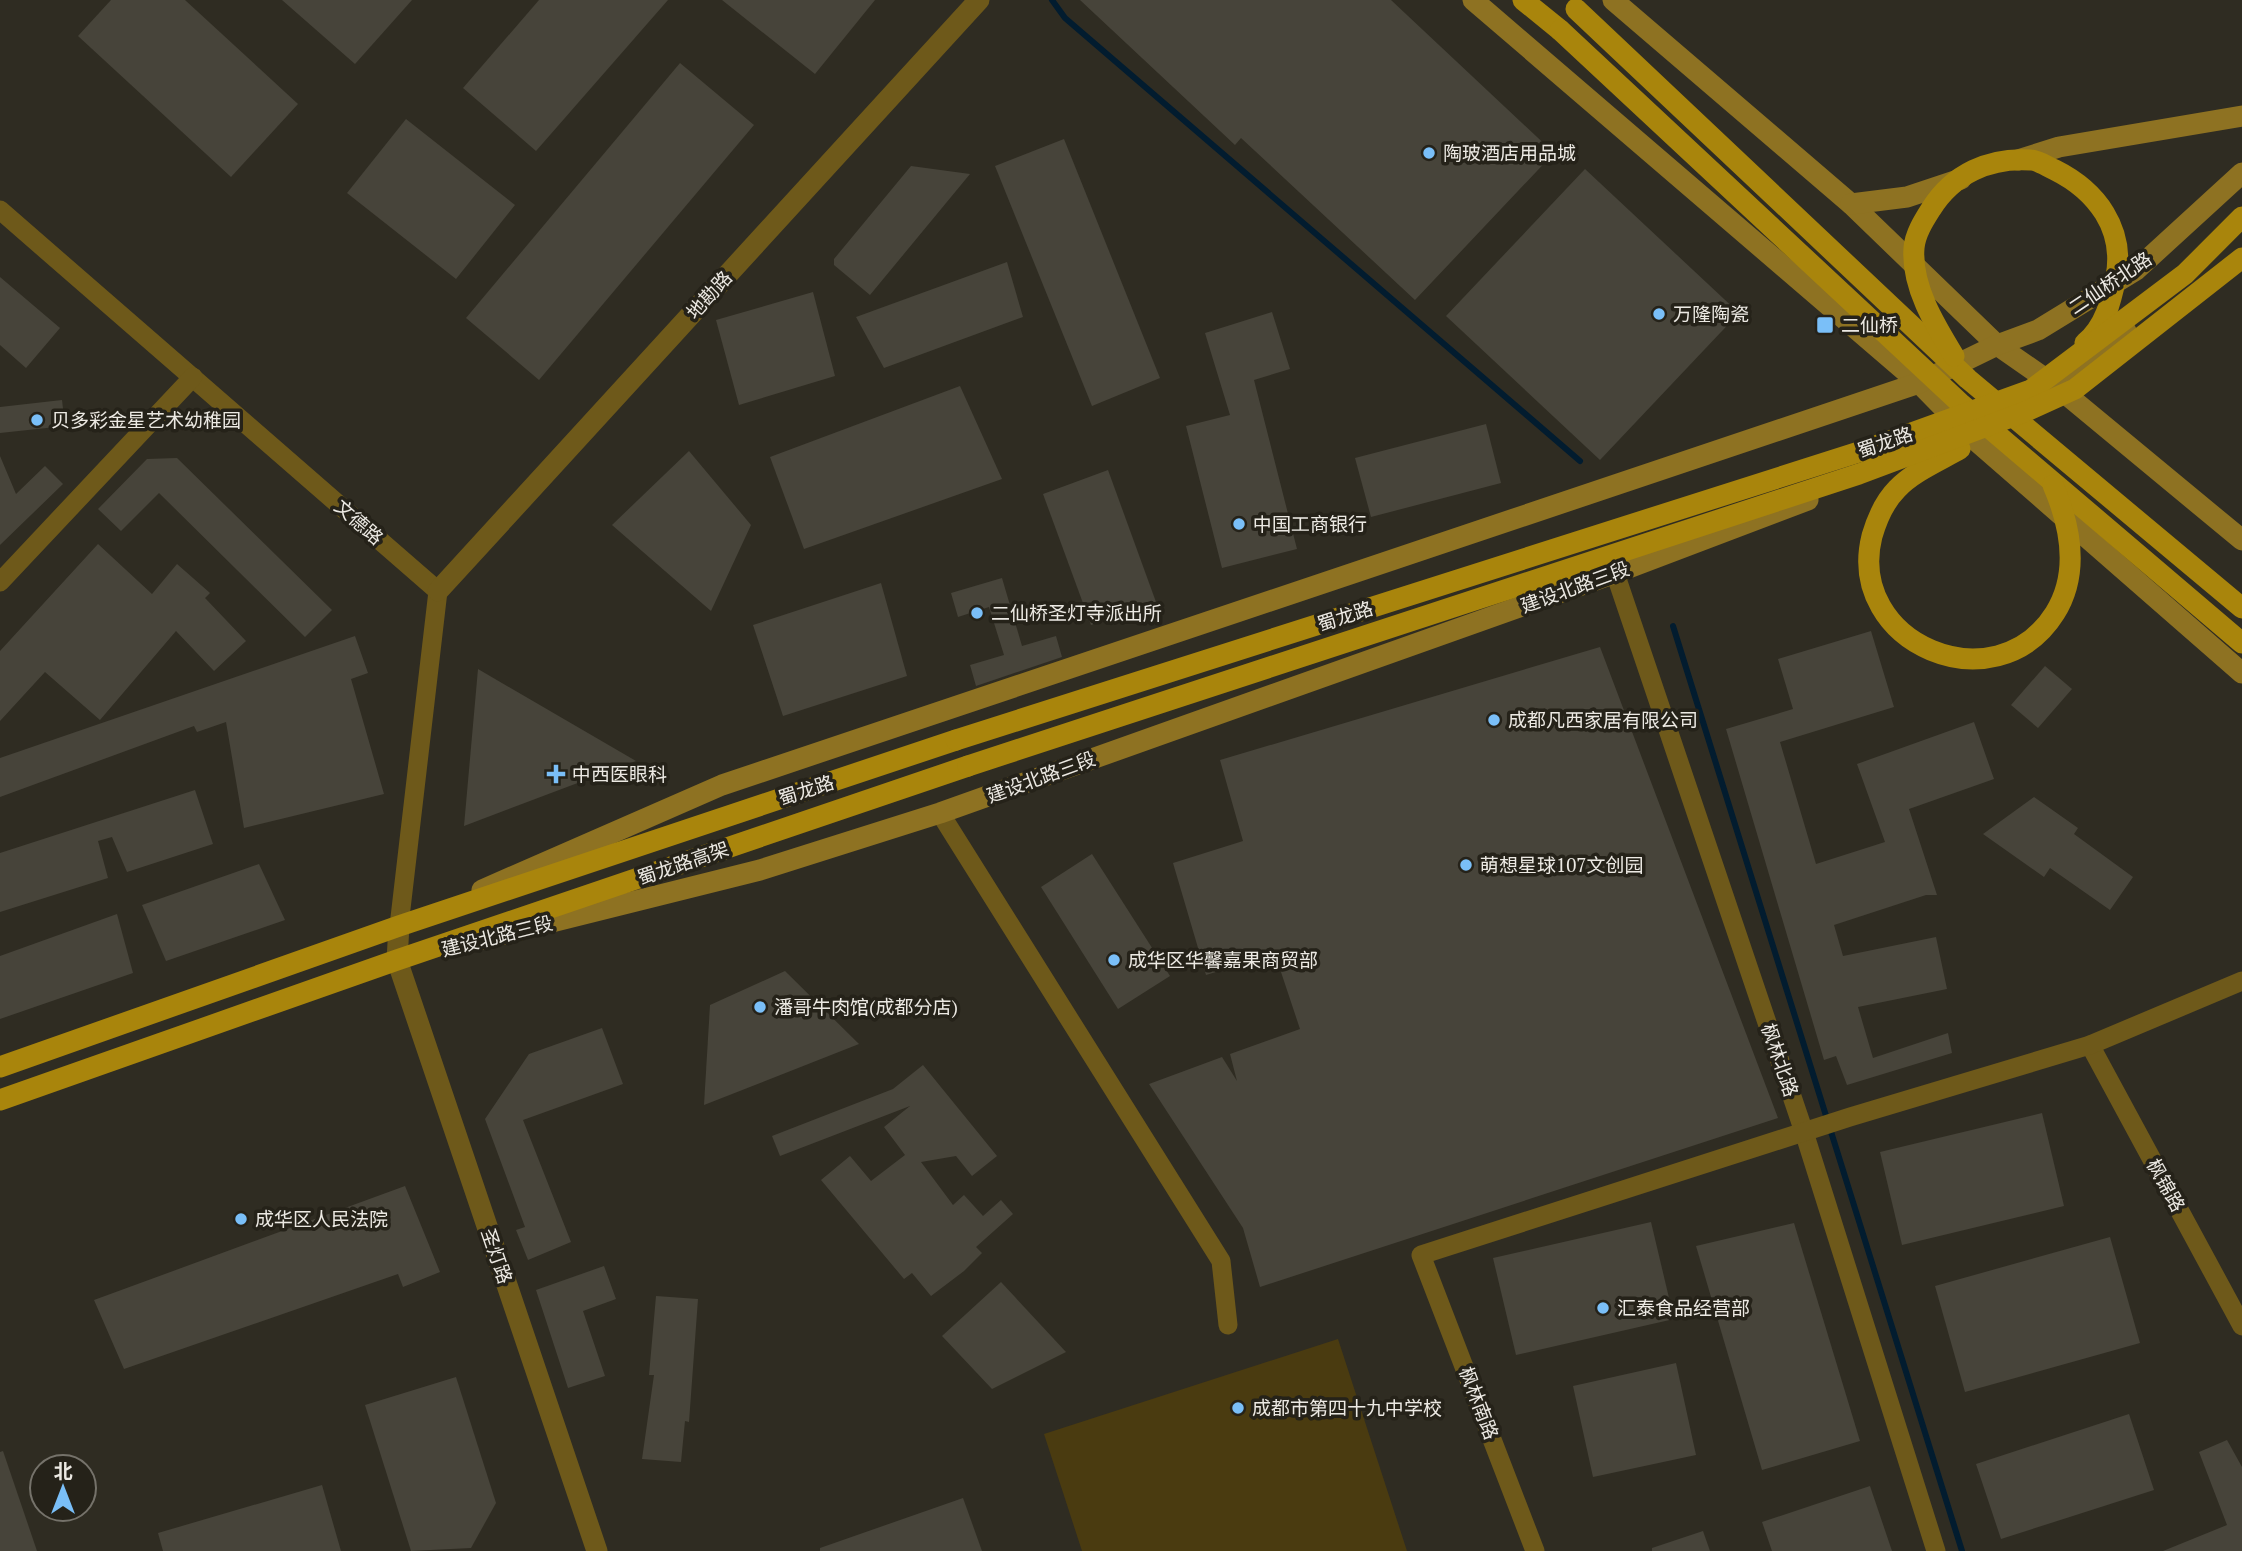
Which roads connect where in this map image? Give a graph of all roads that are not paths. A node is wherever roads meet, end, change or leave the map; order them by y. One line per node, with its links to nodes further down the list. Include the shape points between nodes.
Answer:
1 (979, 0): 25 (street, 地勘路)
2 (1473, 0): 16 (main road)
3 (1523, 0): 21 (main road, bridge)
4 (1613, 0): 8 (main road)
5 (1572, 4): 15 (main road, bridge)
6 (2242, 116): 8 (main road, via 2059,147 1907,197)
7 (2242, 173): 13 (main road, 二仙桥北路, via 2136,270 2038,330)
8 (1851, 204): 13 (main road)
9 (0, 210): 14 (street, 文德路)
10 (2242, 217): 18 (main road, 蜀龙路, bridge, via 2185,274 2092,347 2031,390)
11 (2242, 232): 17 (main road)
12 (2242, 258): 19 (main road, 蜀龙路, bridge, via 2075,389)
13 (1997, 345): 16 (main road, 建设北路三段); 17 (main road)
14 (193, 377): 24 (street); 25 (street, 文德路)
15 (1968, 379): 18 (main road, bridge, via 1920,293 1913,247 1941,192 1982,164 2033,160 2087,189 2117,242 2118,265 2109,310 2088,340); 26 (main road, bridge)
16 (1919, 383): 20 (main road); 31 (main road, 建设北路三段, via 722,785)
17 (2056, 386): 20 (main road, 建设北路三段); 22 (main road)
18 (1986, 408): 31 (main road, 蜀龙路, bridge, via 956,740)
19 (2022, 413): 21 (main road, bridge, via 1925,468 1897,489 1877,518 1869,549 1871,581 1883,610 1903,635 1930,652 1961,659 1993,658 2022,646 2047,626 2064,599 2072,565 2068,530); 29 (main road, 蜀龙路, bridge, via 1859,474)
20 (1974, 439): 23 (main road, 建设北路三段); 28 (main road)
21 (2052, 484): 27 (main road, bridge)
22 (2242, 540)
23 (1615, 573): 30 (main road, 建设北路三段); 37 (street, 枫林北路)
24 (0, 582)
25 (438, 591): 31 (street)
26 (2242, 608)
27 (2242, 643)
28 (2242, 673)
29 (968, 766): 32 (main road, 蜀龙路高架)
30 (940, 813): 32 (main road, 建设北路三段, via 760,870); 38 (street, via 1221,1261)
31 (399, 926): 32 (street); 35 (main road, 建设北路三段)
32 (397, 960): 36 (main road, 建设北路三段); 40 (street, 圣灯路)
33 (2242, 981): 34 (street)
34 (2090, 1045): 37 (street); 39 (street, 枫锦路)
35 (0, 1067)
36 (0, 1100)
37 (1812, 1130): 41 (street, 枫林南路, via 1421,1255); 42 (street, 枫林北路)
38 (1228, 1325)
39 (2242, 1325)
40 (597, 1551)
41 (1535, 1551)
42 (1936, 1551)

